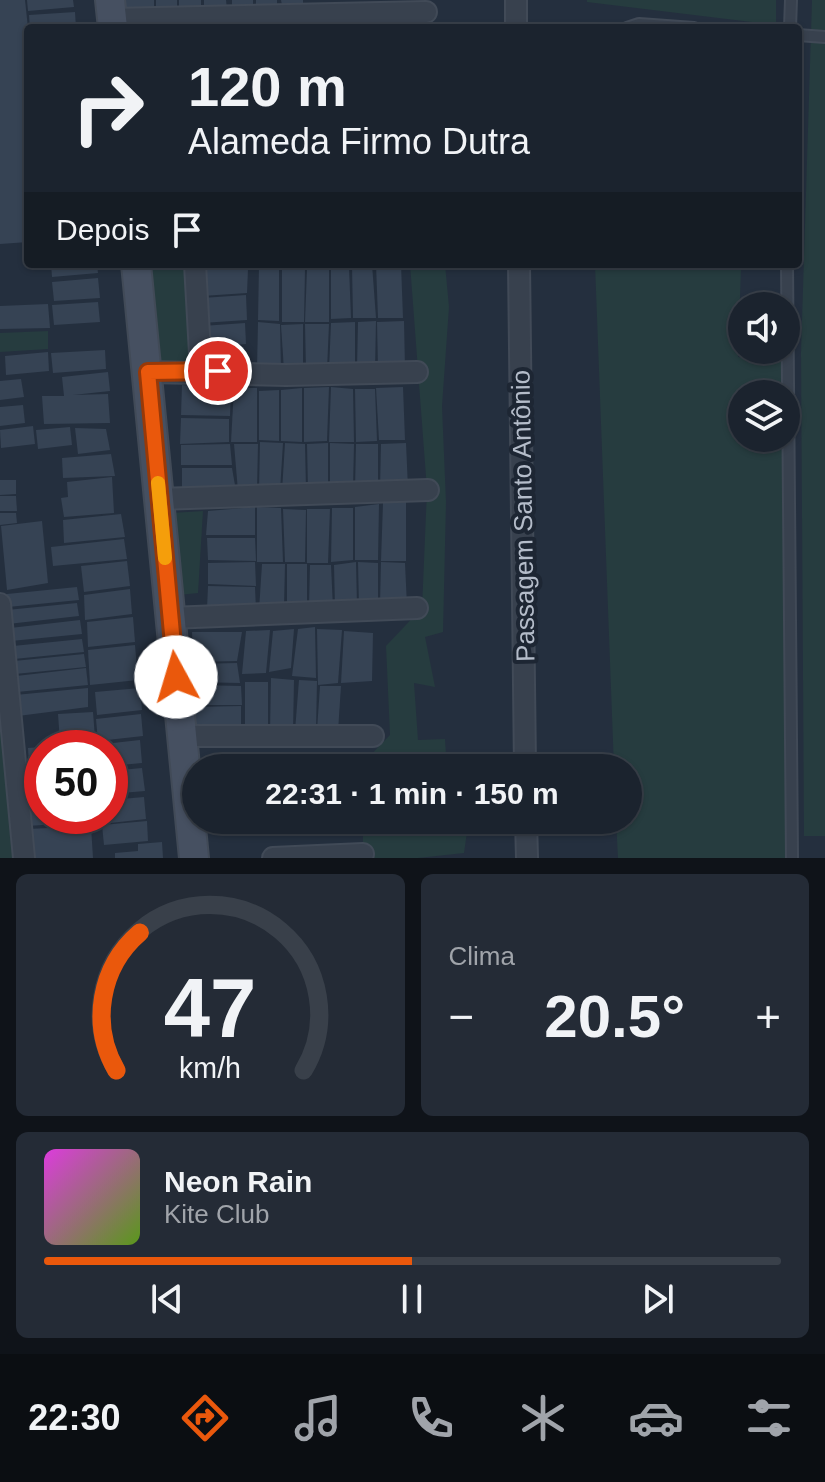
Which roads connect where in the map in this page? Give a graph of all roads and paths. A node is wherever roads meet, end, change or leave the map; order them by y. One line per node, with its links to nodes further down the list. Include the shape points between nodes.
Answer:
1 (516, 0): 5 (street)
2 (791, 0): 6 (lane)
3 (426, 12): 4 (street)
4 (112, 16)
5 (516, 24)
6 (790, 24)
7 (802, 35): 8 (lane)
8 (825, 37)
9 (136, 268): 14 (main road)
10 (195, 268): 13 (street)
11 (519, 268): 23 (street, Passagem Santo Antônio)
12 (787, 268): 30 (lane)
13 (201, 371): 14 (street); 15 (street)
14 (148, 372): 17 (main road)
15 (417, 372)
16 (428, 490): 17 (street)
17 (159, 499): 20 (main road)
18 (0, 604): 26 (street)
19 (417, 608): 20 (street)
20 (170, 618): 21 (main road)
21 (182, 736): 22 (street); 27 (main road)
22 (373, 736)
23 (525, 754)
24 (526, 834): 29 (street)
25 (363, 854): 28 (street)
26 (24, 858)
27 (194, 858)
28 (273, 858)
29 (527, 858)
30 (792, 858)

